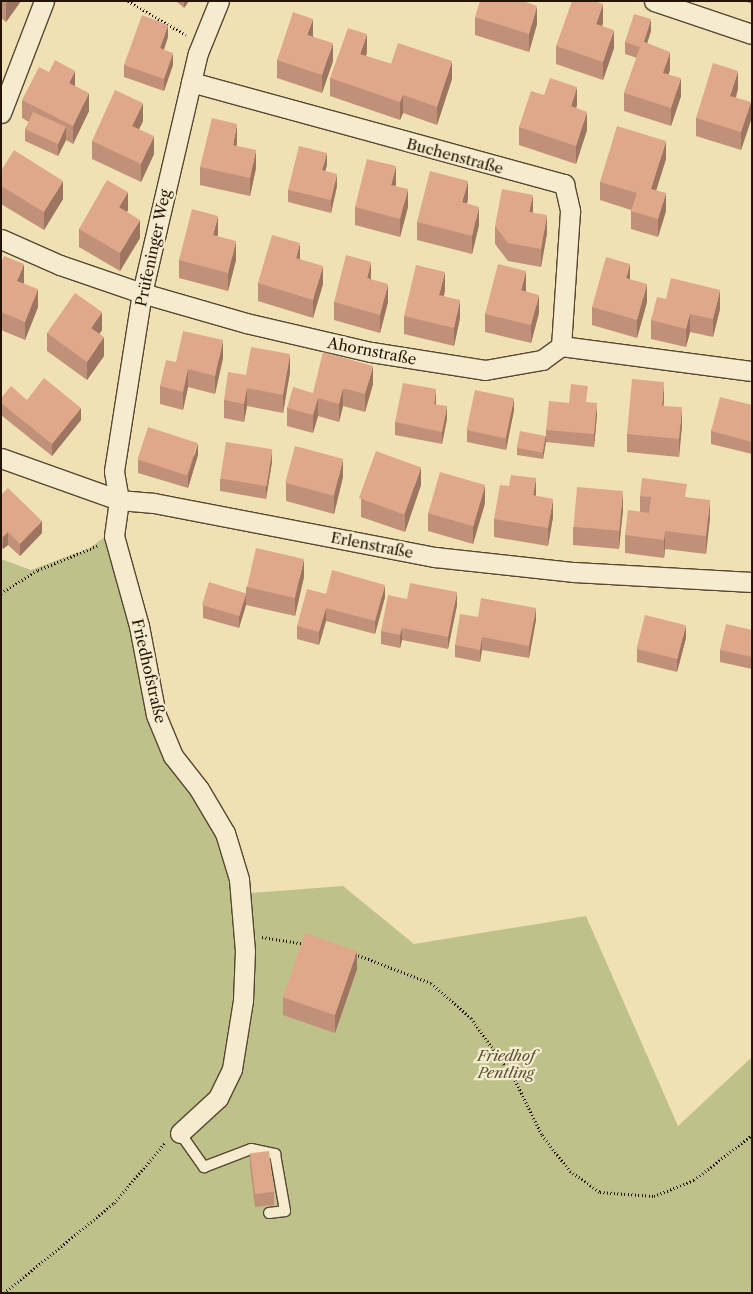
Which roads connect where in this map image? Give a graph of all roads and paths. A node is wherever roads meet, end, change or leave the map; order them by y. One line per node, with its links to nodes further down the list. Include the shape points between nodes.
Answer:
1 (44, 1): 8 (street)
2 (128, 1): 6 (path)
3 (219, 1): 6 (street, Prüfeninger Weg)
4 (654, 1): 5 (street)
5 (752, 34)
6 (202, 44): 7 (street, Prüfeninger Weg)
7 (191, 82): 10 (street, Prüfeninger Weg); 11 (street, Buchenstraße, via 564,184 570,212)
8 (1, 112)
9 (1, 239): 10 (street, Ahornstraße, via 60,265)
10 (142, 293): 11 (street, Ahornstraße, via 246,323 371,352 485,370 542,360); 14 (street, Prüfeninger Weg, via 114,471)
11 (561, 346): 12 (street)
12 (752, 371)
13 (1, 458): 14 (street, Erlenstraße)
14 (119, 500): 15 (street, Friedhofstraße); 16 (street, Erlenstraße, via 154,503 435,556 574,572)
15 (114, 536): 17 (path, via 38,570); 18 (street, Friedhofstraße, via 139,626 156,715 173,756 199,789 225,833 239,879)
16 (752, 582)
17 (1, 593)
18 (243, 933): 19 (path); 21 (street, Friedhofstraße, via 244,1000 232,1069 218,1098)
19 (315, 946)
20 (352, 953): 22 (path, via 431,983 471,1018 515,1080 542,1136 570,1171 600,1192 654,1196 694,1180)
21 (180, 1132): 23 (lane, via 204,1167 251,1149 275,1154 285,1211); 24 (path, via 161,1146 114,1203)
22 (752, 1135)
23 (269, 1213)
24 (4, 1293)

